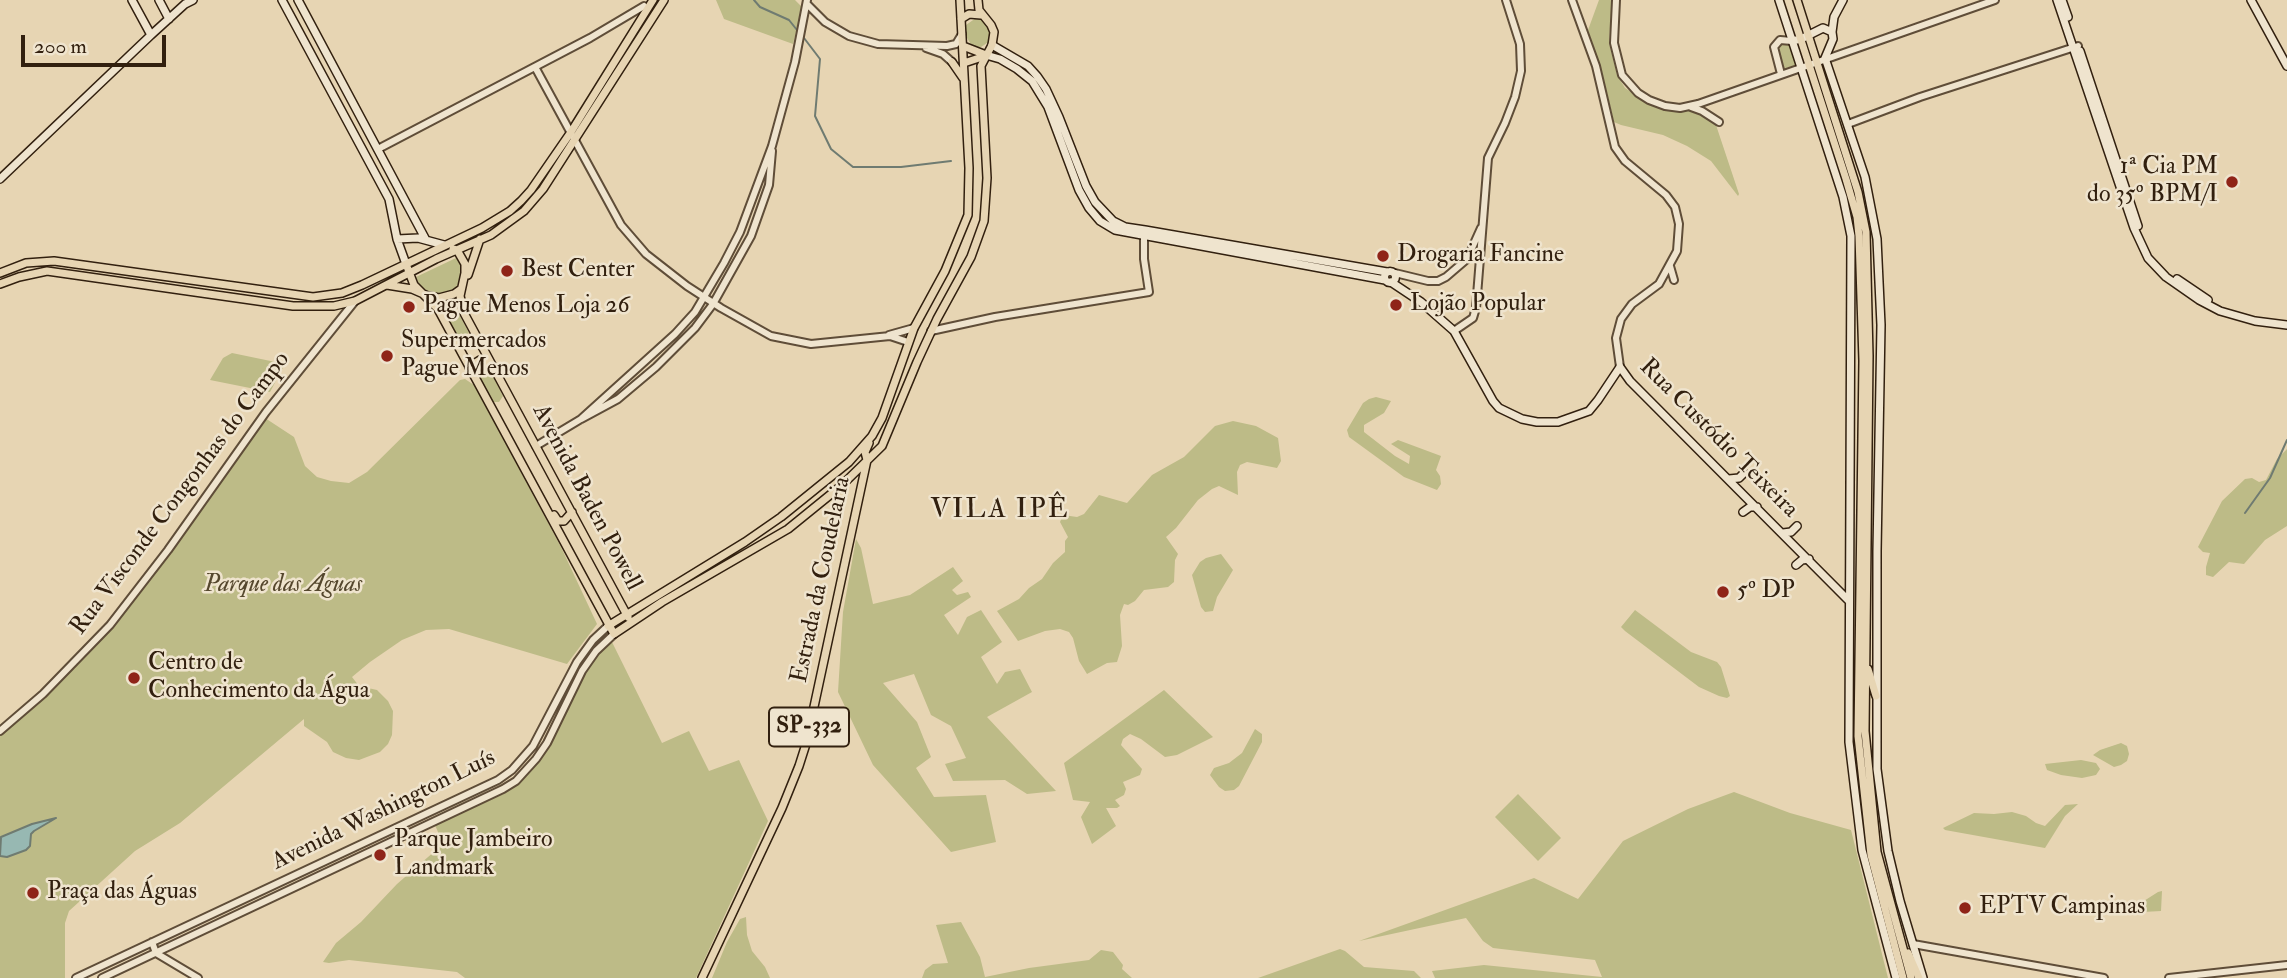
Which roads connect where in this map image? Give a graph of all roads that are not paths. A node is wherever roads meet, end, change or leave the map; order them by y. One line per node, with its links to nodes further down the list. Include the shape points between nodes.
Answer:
1 (132, 0): 32 (main road)
2 (159, 0): 25 (main road)
3 (193, 0): 25 (main road)
4 (282, 0): 61 (main road, via 389,199)
5 (298, 0): 55 (main road)
6 (664, 0): 28 (main road)
7 (960, 0): 26 (main road)
8 (978, 0): 22 (main road)
9 (1506, 0): 59 (street, via 1520,44 1521,71 1505,123 1489,152)
10 (1572, 0): 69 (street, Rua Custódio Teixeira, via 1597,66 1615,147 1625,161 1667,195 1678,215 1678,246)
11 (1616, 0): 49 (street, via 1614,43 1622,75 1649,100)
12 (1779, 0): 33 (main road)
13 (1788, 0): 33 (main road)
14 (1797, 0): 33 (main road)
15 (1843, 0): 23 (main road)
16 (1994, 0): 39 (street)
17 (2057, 0): 38 (main road)
18 (2062, 0): 38 (main road)
19 (2251, 0): 44 (main road)
20 (650, 2): 24 (street); 27 (main road)
21 (807, 2): 34 (street, via 825,22 849,36 878,44); 54 (street)
22 (981, 15): 26 (main road); 35 (main road, via 994,32)
23 (1834, 17): 29 (main road); 30 (main road)
24 (626, 18): 27 (street); 45 (street)
25 (169, 19): 32 (main road)
26 (961, 19): 31 (main road)
27 (638, 25): 28 (street); 52 (main road)
28 (646, 28): 53 (main road)
29 (1823, 28): 30 (main road); 33 (main road)
30 (1832, 32): 36 (main road)
31 (962, 33): 34 (street, via 953,46); 37 (main road)
32 (151, 35): 56 (main road)
33 (1801, 38): 41 (main road); 46 (main road); 47 (street, via 1775,44)
34 (917, 45): 42 (street)
35 (992, 45): 40 (main road); 60 (main road, via 1027,66 1046,89 1086,186 1105,215)
36 (1830, 46): 39 (main road); 41 (main road)
37 (963, 47): 40 (main road); 43 (main road)
38 (2076, 47): 51 (street); 88 (main road, via 2143,251 2153,266 2199,300 2255,321)
39 (1837, 54): 41 (street)
40 (986, 55): 43 (main road); 60 (main road, via 1032,81 1048,107 1079,190 1100,221 1117,232); 87 (main road, via 980,75 988,178 984,221)
41 (1818, 61): 46 (street); 51 (main road); 124 (main road, via 1858,192 1867,241); 127 (main road, via 1860,246)
42 (952, 62): 48 (main road)
43 (964, 63): 48 (main road)
44 (2287, 66)
45 (535, 67): 52 (street); 55 (street)
46 (1800, 67): 47 (street); 117 (main road, via 1843,197 1851,236)
47 (1781, 74): 49 (street)
48 (964, 80): 86 (main road, via 968,215)
49 (1689, 107): 50 (street)
50 (1719, 122)
51 (1847, 124): 125 (main road, via 1873,212 1881,289)
52 (570, 132): 53 (street); 64 (main road, via 531,190 510,211)
53 (575, 140): 62 (main road, via 524,211); 80 (street, via 629,235 646,254)
54 (772, 146): 57 (street); 58 (street, via 769,185)
55 (378, 149): 63 (main road)
56 (0, 179)
57 (755, 187): 58 (street, via 760,178 766,178); 80 (street, via 740,232)
58 (759, 216): 84 (street)
59 (1483, 223): 65 (street); 67 (street)
60 (1144, 234): 72 (main road); 89 (street, via 1149,292)
61 (397, 239): 63 (main road); 68 (main road)
62 (480, 239): 66 (main road); 76 (main road)
63 (426, 240): 64 (main road)
64 (444, 245): 66 (main road); 68 (main road)
65 (1473, 249): 67 (street); 72 (street, via 1460,267 1438,281)
66 (457, 250): 71 (main road); 76 (main road, Avenida Baden Powell, via 465,264)
67 (1481, 252): 92 (street, via 1475,313)
68 (406, 264): 71 (main road, Avenida Baden Powell); 78 (main road, via 330,295)
69 (1670, 266): 73 (street); 97 (street, Rua Custódio Teixeira, via 1659,284 1632,303 1621,319 1616,338)
70 (0, 273): 77 (main road, via 26,263 54,261)
71 (411, 273): 75 (main road); 79 (main road, Avenida Baden Powell)
72 (1391, 277): 92 (main road)
73 (1674, 280)
74 (0, 284): 81 (main road, via 47,271)
75 (387, 285): 79 (main road); 82 (main road)
76 (463, 288): 79 (main road, via 444,298); 98 (main road, Avenida Baden Powell, via 461,304)
77 (258, 290): 78 (main road); 81 (main road)
78 (273, 292): 83 (main road)
79 (422, 293): 96 (main road, Avenida Baden Powell, via 438,309)
80 (704, 298): 84 (street); 99 (street, via 675,334)
81 (256, 300): 83 (main road)
82 (355, 301): 85 (main road); 93 (street, Rua Visconde Congonhas do Campo)
83 (270, 302): 85 (main road)
84 (713, 304): 94 (street, via 771,336 794,341 827,344); 100 (street, via 695,328)
85 (334, 306): 93 (street, via 340,317)
86 (922, 312): 87 (main road, via 932,310); 90 (main road)
87 (937, 319): 89 (street); 91 (main road)
88 (2287, 326)
89 (950, 327): 91 (street)
90 (914, 328): 94 (street); 95 (main road)
91 (931, 331): 104 (main road, via 886,438)
92 (1454, 331): 97 (main road, via 1499,408 1530,421 1558,422 1589,411)
93 (330, 335): 128 (street, Rua Visconde Congonhas do Campo, via 266,412 110,625)
94 (884, 337): 95 (street)
95 (908, 342): 102 (main road, via 890,399)
96 (469, 367): 98 (main road, via 480,360); 109 (main road, Avenida Baden Powell)
97 (1620, 367): 107 (main road, Rua Custódio Teixeira)
98 (494, 368): 103 (main road, Avenida Baden Powell)
99 (621, 382): 100 (street, via 616,396); 101 (street)
100 (634, 386): 101 (street)
101 (581, 419): 103 (street)
102 (872, 436): 104 (main road, Estrada da Coudelaria, via 865,450); 120 (main road, via 843,467 764,530)
103 (536, 446): 111 (main road, Avenida Baden Powell)
104 (867, 460): 105 (main road); 108 (main road, Estrada da Coudelaria / SP-332)
105 (854, 473): 108 (main road, via 860,475); 121 (main road, via 788,529)
106 (1744, 473): 107 (main road)
107 (1729, 479): 110 (main road, Rua Custódio Teixeira)
108 (862, 484): 146 (main road, Estrada da Coudelaria / SP-332, via 799,766)
109 (534, 486): 111 (main road, via 558,521); 122 (main road, Avenida Baden Powell)
110 (1757, 507): 112 (main road); 114 (main road, Rua Custódio Teixeira)
111 (572, 512): 120 (main road, Avenida Baden Powell)
112 (1743, 512)
113 (1797, 526): 114 (main road)
114 (1783, 533): 115 (main road, Rua Custódio Teixeira)
115 (1809, 559): 116 (main road); 118 (main road, Rua Custódio Teixeira)
116 (1796, 565)
117 (1849, 576): 118 (main road, via 1846,585); 119 (main road)
118 (1833, 584): 119 (main road, Rua Custódio Teixeira)
119 (1849, 601): 126 (main road)
120 (627, 614): 121 (main road, Avenida Baden Powell); 122 (main road)
121 (632, 623): 123 (main road)
122 (608, 626): 123 (main road, Avenida Baden Powell); 135 (street, Avenida Washington Luís, via 585,650 527,756 498,780)
123 (614, 634): 137 (street, via 591,658 547,743 516,780)
124 (1866, 658): 125 (main road); 127 (main road)
125 (1875, 696): 129 (main road)
126 (1848, 721): 127 (main road); 130 (main road)
127 (1860, 727): 129 (main road); 130 (main road); 133 (main road)
128 (0, 731)
129 (1875, 736): 131 (main road)
130 (1849, 741): 132 (main road)
131 (1882, 814): 133 (main road); 136 (main road)
132 (1858, 828): 133 (main road); 134 (main road)
133 (1872, 838): 134 (main road); 136 (main road); 138 (main road); 148 (main road)
134 (1861, 847): 147 (main road)
135 (354, 849): 137 (street); 139 (street, Avenida Washington Luís)
136 (1888, 851): 140 (main road)
137 (359, 857): 141 (street)
138 (1896, 924): 149 (main road); 150 (main road)
139 (152, 942): 141 (street); 143 (street, Avenida Washington Luís)
140 (1913, 944): 150 (main road); 151 (street)
141 (156, 953): 144 (street); 145 (street)
142 (2287, 965): 152 (street)
143 (76, 978)
144 (102, 978)
145 (198, 978)
146 (702, 978)
147 (1896, 978)
148 (1903, 978)
149 (1911, 978)
150 (1921, 978)
151 (2104, 978)
152 (2169, 978)

